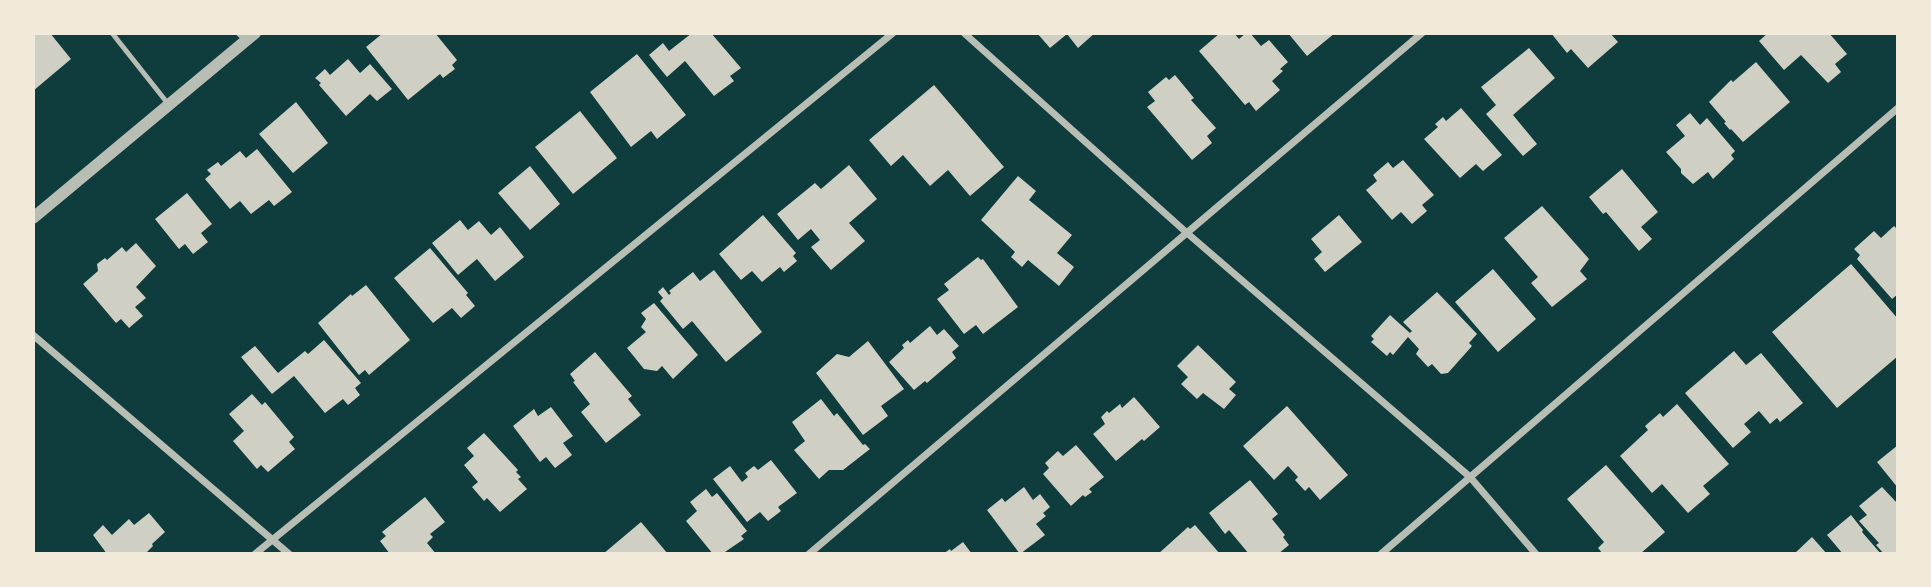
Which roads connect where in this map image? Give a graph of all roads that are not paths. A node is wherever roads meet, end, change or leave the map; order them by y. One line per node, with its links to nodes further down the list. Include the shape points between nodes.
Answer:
1 (112, 33): 6 (lane)
2 (892, 33): 12 (street)
3 (964, 33): 9 (street)
4 (1422, 33): 9 (street)
5 (247, 36): 6 (street)
6 (170, 105): 8 (street)
7 (1898, 108): 11 (street)
8 (33, 218)
9 (1187, 233): 11 (street); 15 (street)
10 (33, 335): 12 (street)
11 (1470, 477): 16 (street); 17 (street)
12 (272, 539): 13 (street); 14 (street)
13 (254, 554)
14 (289, 554)
15 (809, 554)
16 (1381, 554)
17 (1536, 554)

